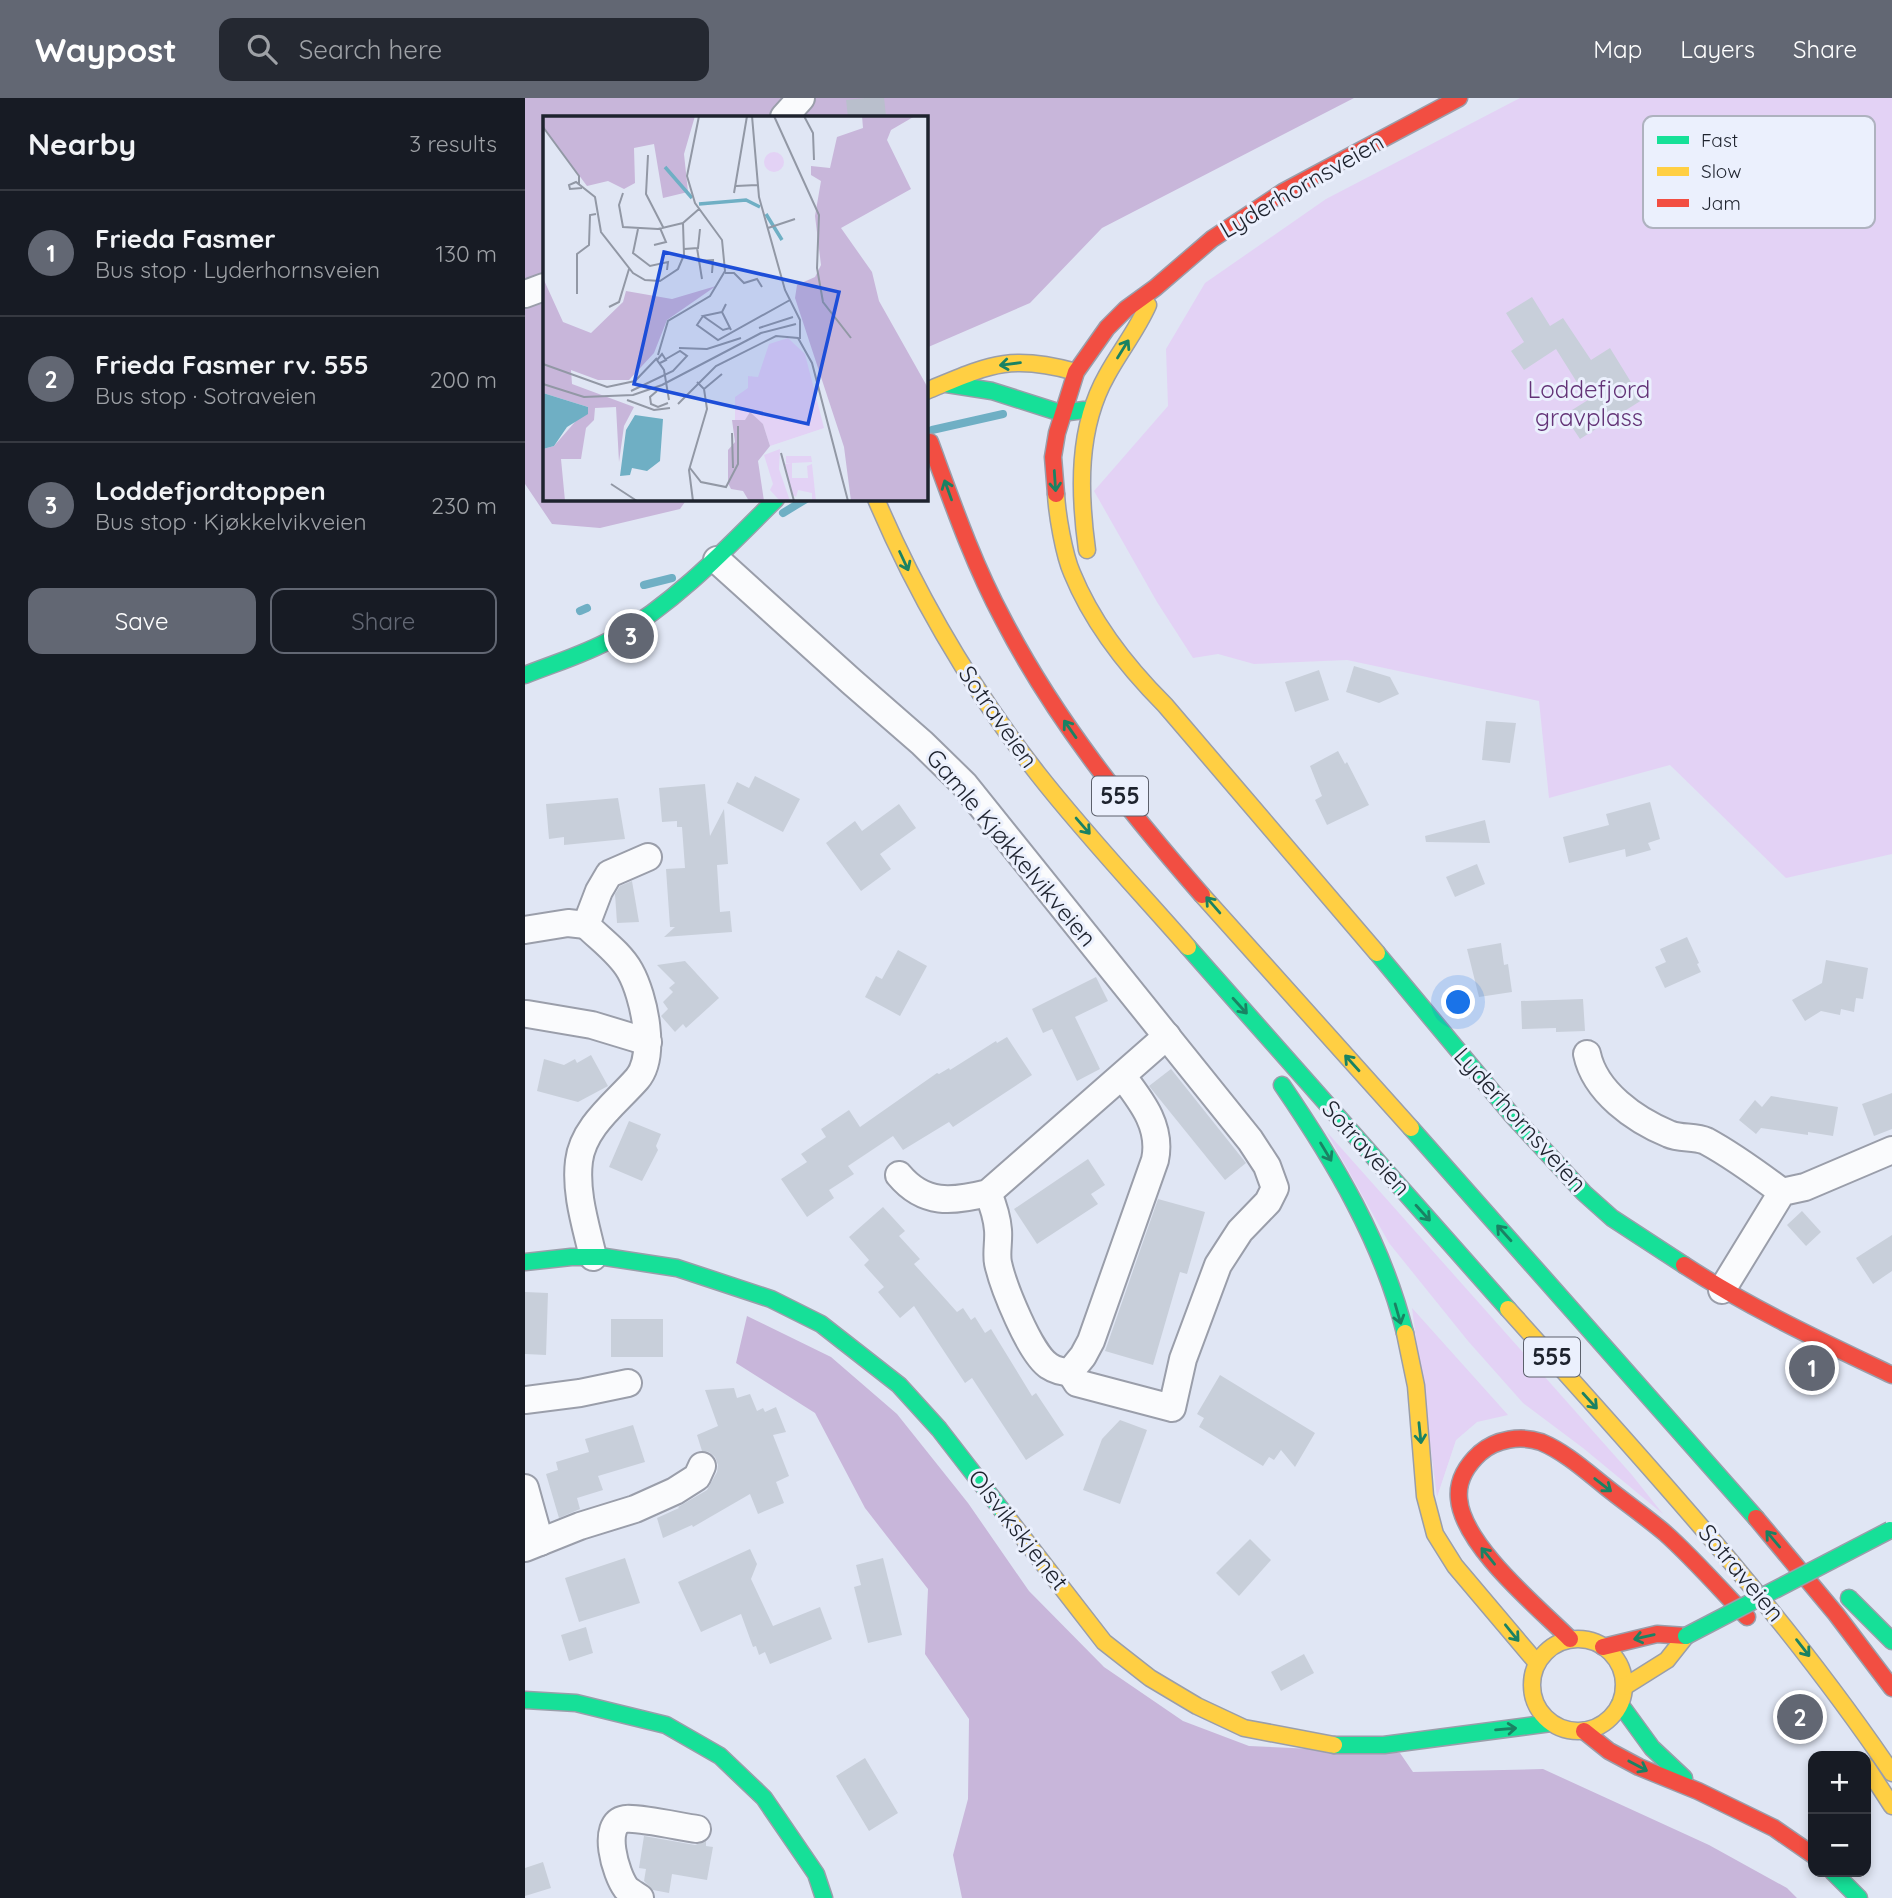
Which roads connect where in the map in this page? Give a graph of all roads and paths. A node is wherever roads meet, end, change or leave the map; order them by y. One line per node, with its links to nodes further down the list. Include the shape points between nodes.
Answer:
1 (801, 98): 3 (street)
2 (1459, 98): 5 (main road, Lyderhornsveien, via 1283,192 1212,239)
3 (785, 116)
4 (543, 287): 6 (street)
5 (1155, 288): 7 (main road, Lyderhornsveien, via 1107,328); 10 (main road, Lyderhornsveien, one-way to 5)
6 (525, 294)
7 (1076, 372): 8 (main road, one-way to 8, via 1048,363 1017,362 974,369); 10 (main road); 11 (main road, Lyderhornsveien)
8 (946, 383): 9 (main road); 11 (main road, via 992,391)
9 (927, 391)
10 (1092, 410): 11 (main road); 16 (main road, Lyderhornsveien, via 1082,471 1083,525 1091,572)
11 (1061, 413): 16 (main road, Lyderhornsveien, one-way to 16, via 1053,457 1056,501 1071,572)
12 (930, 442): 36 (main road, Sotraveien / 555, one-way to 12, via 1232,928 1098,769 1014,642 968,545)
13 (775, 500): 15 (main road)
14 (876, 500): 21 (main road, Sotraveien / 555, one-way to 21, via 912,579 989,708 1059,799)
15 (717, 559): 17 (main road, via 629,627 586,652); 24 (street, Gamle Kjøkkelvikveien, via 964,784)
16 (1120, 654): 35 (main road, Lyderhornsveien, via 1511,1114 1584,1193 1612,1218)
17 (525, 675)
18 (648, 857): 19 (street, via 609,874)
19 (586, 925): 20 (street); 25 (street, via 630,971)
20 (525, 930)
21 (1195, 954): 22 (main road, 555); 60 (main road, Sotraveien / 555, one-way to 60, via 1690,1513 1803,1647)
22 (1205, 988)
23 (527, 1014): 25 (street, via 592,1025)
24 (1167, 1036): 28 (street); 37 (street, Gamle Kjøkkelvikveien, via 1250,1140 1275,1188 1219,1265 1183,1359 1172,1408 1077,1383)
25 (648, 1042): 33 (street, via 645,1068 602,1115 579,1161 580,1199)
26 (1587, 1054): 31 (street, via 1602,1088 1642,1120 1671,1136 1703,1140)
27 (1274, 1075): 51 (main road, one-way to 51, via 1335,1167 1389,1280 1413,1366 1426,1501 1435,1533 1447,1555)
28 (1123, 1077): 32 (street); 37 (street, via 1154,1123 1158,1147 1091,1341)
29 (1892, 1150): 31 (street, via 1805,1187)
30 (899, 1175): 32 (street, via 912,1190 929,1198)
31 (1782, 1192): 35 (street)
32 (988, 1193): 37 (street, Gamle Kjøkkelvikveien, via 998,1229 998,1263 1019,1321 1047,1366)
33 (593, 1257): 34 (main road, Olsvikskjenet); 59 (main road, Olsvikskjenet, via 677,1268 725,1282 809,1318 854,1348 899,1385 939,1429 1104,1642 1150,1678 1197,1706 1244,1728 1341,1746 1384,1745)
34 (525, 1262)
35 (1722, 1290): 38 (main road, Lyderhornsveien)
36 (1570, 1308): 49 (main road, 555, via 1598,1318 1804,1551); 53 (main road, Sotraveien / 555, one-way to 36, via 1759,1522)
37 (1070, 1372)
38 (1887, 1373): 40 (main road, Lyderhornsveien)
39 (628, 1383): 41 (street)
40 (1892, 1385)
41 (525, 1399)
42 (702, 1466): 45 (street, via 698,1476 675,1491)
43 (525, 1488): 45 (street)
44 (1891, 1530): 47 (main road, bridge)
45 (533, 1545)
46 (1762, 1632): 48 (main road, one-way to 46, via 1499,1569 1463,1517 1458,1492 1461,1478 1470,1461 1500,1441 1538,1441 1565,1455 1672,1539)
47 (1686, 1636): 50 (main road, one-way to 50, via 1657,1634); 52 (main road, via 1667,1660)
48 (1570, 1639): 50 (main road); 51 (main road, via 1557,1644)
49 (1892, 1641)
50 (1603, 1647): 52 (main road, via 1615,1657)
51 (1537, 1663): 57 (main road, via 1526,1694)
52 (1624, 1687): 55 (main road)
53 (1892, 1688)
54 (525, 1700): 68 (main road, via 576,1703 666,1726 720,1756 764,1798 816,1874)
55 (1620, 1704): 58 (main road, via 1599,1727); 62 (main road, via 1653,1748)
56 (1490, 1716): 59 (main road, Olsvikskjenet)
57 (1551, 1723): 58 (main road); 59 (main road, Olsvikskjenet, one-way to 57)
58 (1584, 1731): 62 (main road, one-way to 62, via 1639,1767)
59 (1462, 1733)
60 (1892, 1773)
61 (1871, 1774): 63 (main road)
62 (1698, 1791): 65 (main road, via 1778,1830)
63 (1892, 1806)
64 (697, 1829): 67 (street, via 627,1818 616,1824 614,1863 626,1888)
65 (1808, 1851)
66 (1838, 1877): 69 (main road)
67 (639, 1898)
68 (824, 1898)
69 (1859, 1898)

